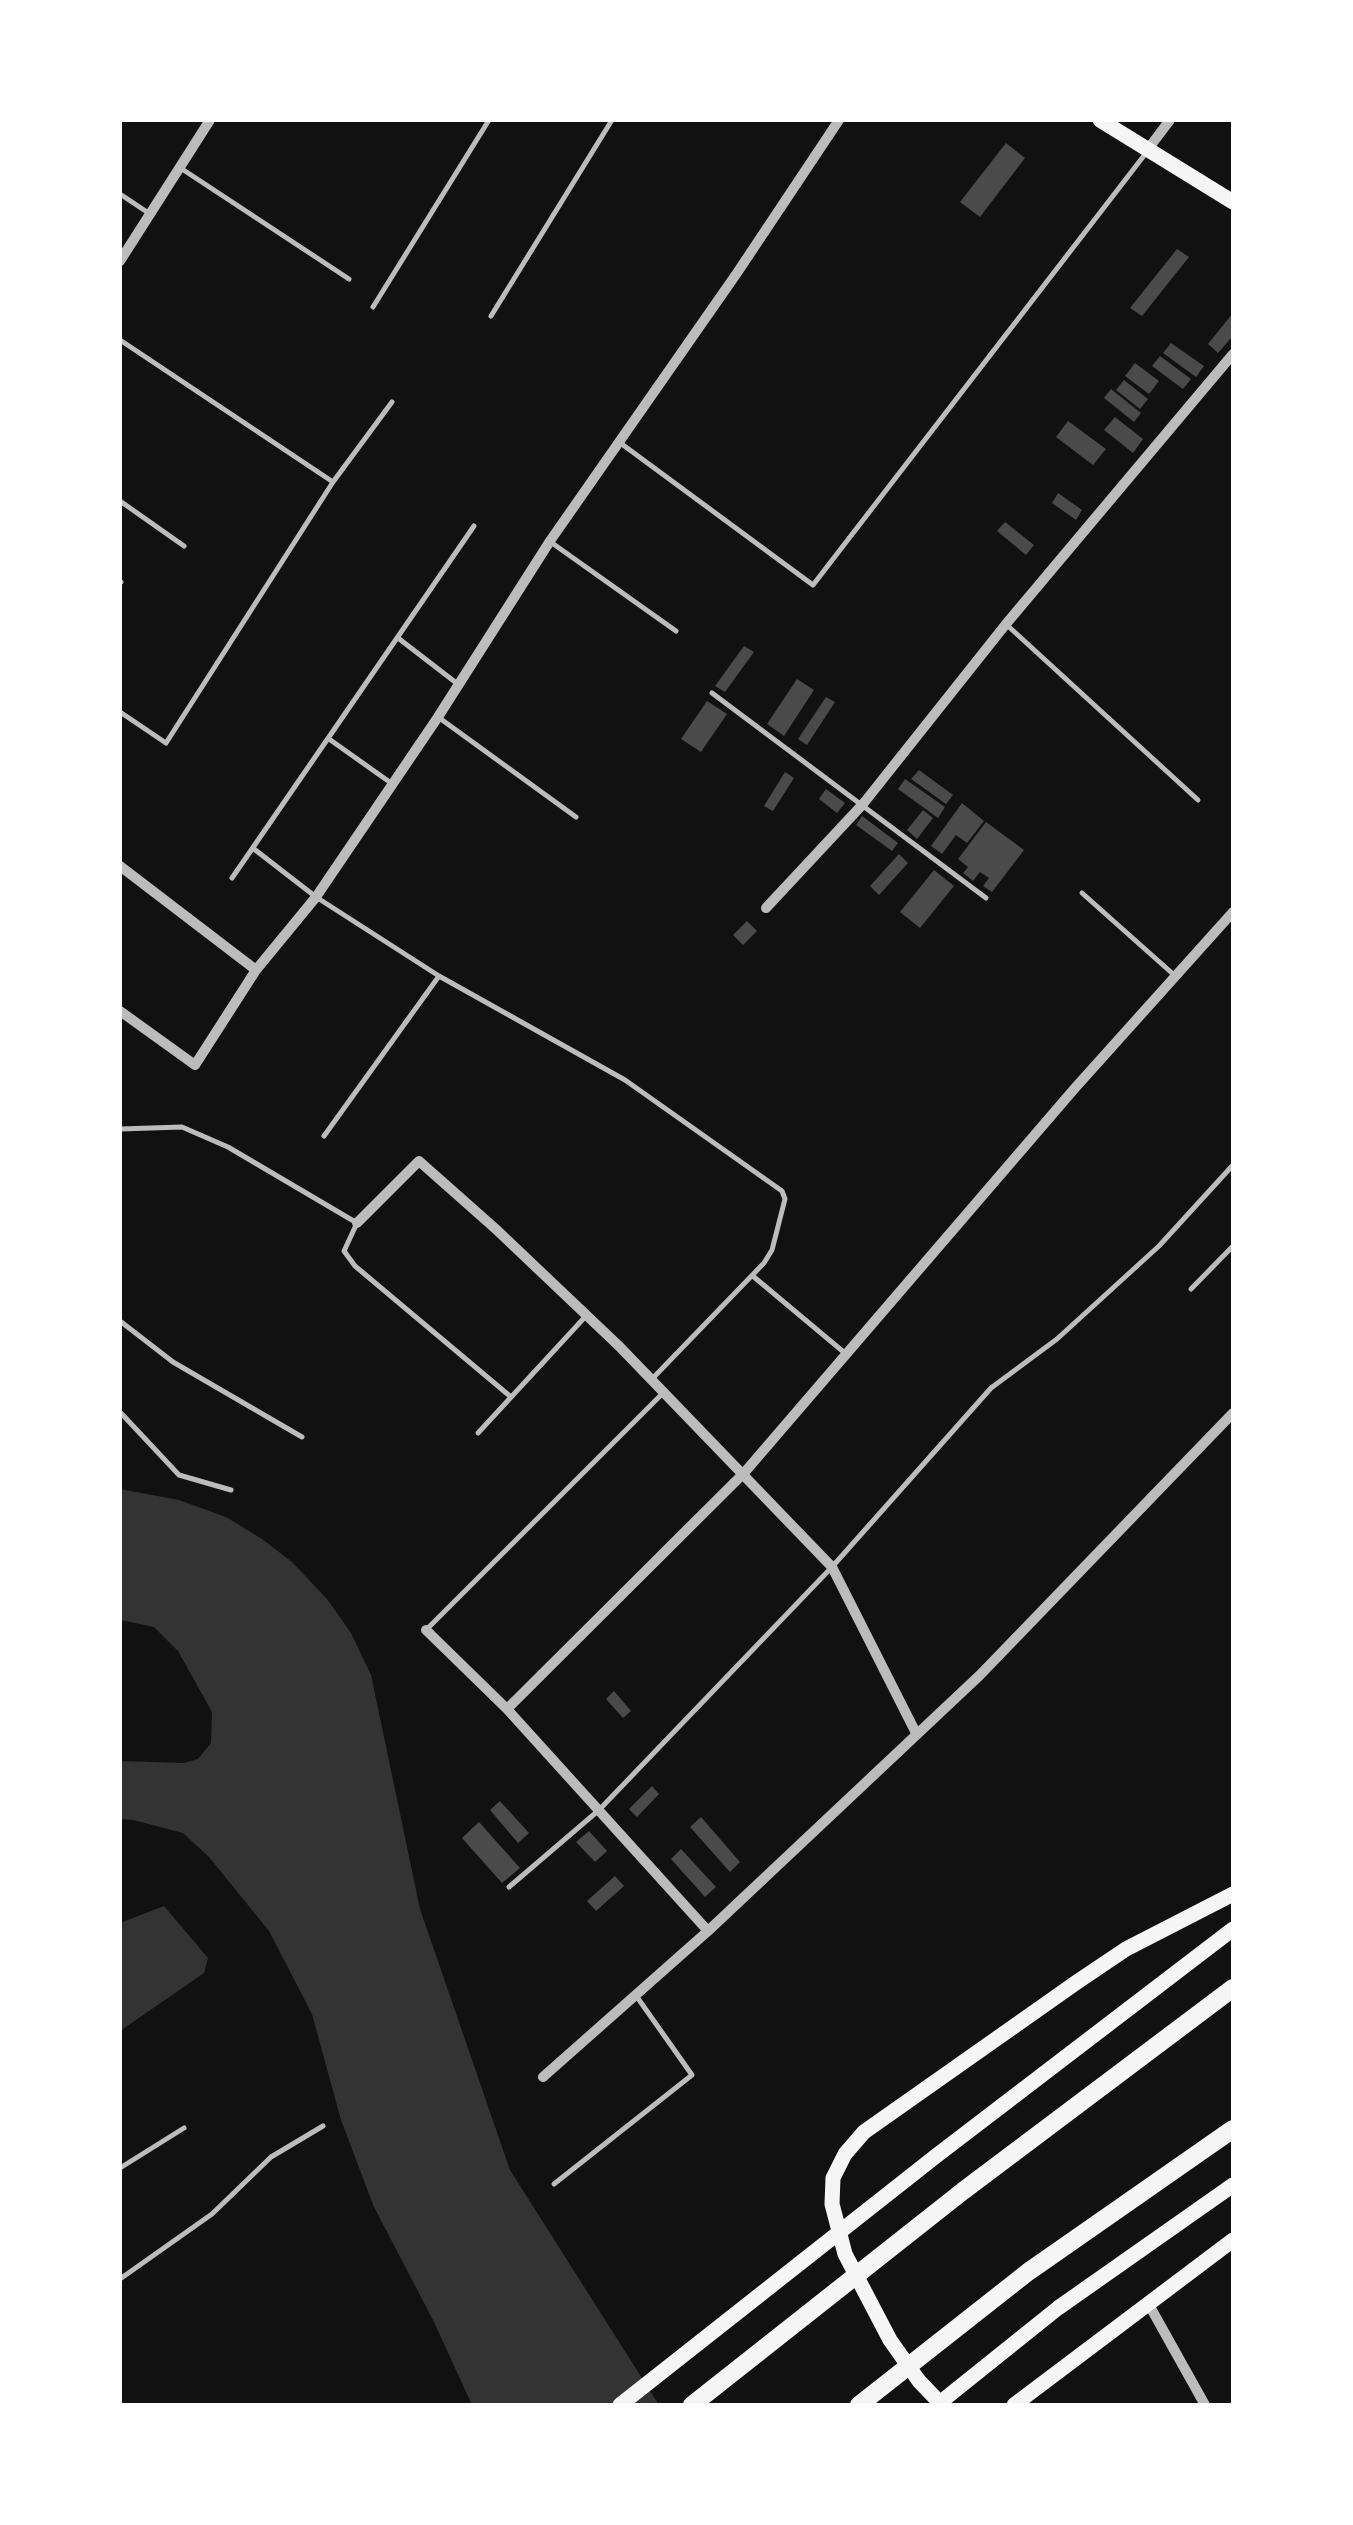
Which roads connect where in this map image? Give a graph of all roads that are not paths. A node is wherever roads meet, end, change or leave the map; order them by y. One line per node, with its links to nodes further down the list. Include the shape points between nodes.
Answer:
1 (210, 120): 8 (street)
2 (489, 120): 14 (lane)
3 (612, 120): 15 (lane)
4 (839, 120): 19 (street)
5 (1100, 120): 7 (main road)
6 (1170, 120): 7 (street)
7 (1148, 149): 10 (main road); 19 (lane, via 813,586)
8 (180, 168): 11 (street); 13 (lane)
9 (120, 194): 11 (lane)
10 (1233, 202)
11 (150, 214): 12 (street)
12 (120, 261)
13 (348, 279)
14 (373, 307)
15 (492, 316)
16 (120, 340): 20 (lane)
17 (1233, 354): 25 (street)
18 (392, 402): 20 (lane)
19 (619, 442): 23 (street)
20 (332, 482): 30 (lane, via 166,743)
21 (120, 501): 24 (lane)
22 (474, 526): 27 (lane)
23 (550, 541): 26 (lane); 28 (street)
24 (184, 546)
25 (1006, 624): 34 (lane); 35 (street)
26 (676, 631)
27 (398, 638): 28 (lane); 32 (lane)
28 (459, 686): 31 (street)
29 (712, 694): 35 (lane)
30 (120, 712)
31 (438, 718): 33 (street); 36 (lane)
32 (330, 739): 33 (lane); 37 (lane)
33 (392, 783): 41 (street)
34 (1198, 800)
35 (863, 804): 42 (lane); 43 (street)
36 (576, 818)
37 (254, 849): 39 (lane); 41 (lane)
38 (120, 866): 45 (street)
39 (232, 878)
40 (1082, 893): 47 (lane)
41 (316, 897): 45 (street); 46 (lane)
42 (986, 898)
43 (766, 908)
44 (1233, 912): 47 (street)
45 (256, 970): 48 (street, via 195,1066)
46 (439, 976): 50 (lane); 54 (lane, via 625,1080 782,1191 772,1250)
47 (1175, 976): 58 (street)
48 (120, 1011)
49 (120, 1129): 52 (lane, via 182,1127)
50 (324, 1136)
51 (1233, 1165): 68 (lane, via 1159,1246 1057,1339 990,1388)
52 (357, 1223): 56 (street, via 419,1161); 61 (lane, via 344,1251 354,1266)
53 (1233, 1246): 55 (lane)
54 (754, 1277): 58 (lane); 59 (lane)
55 (1191, 1288)
56 (588, 1314): 59 (street); 61 (lane)
57 (120, 1321): 65 (lane, via 173,1362)
58 (846, 1354): 66 (street)
59 (652, 1379): 60 (street)
60 (663, 1392): 66 (street); 69 (lane)
61 (512, 1397): 64 (lane)
62 (120, 1412): 67 (lane, via 179,1475)
63 (1233, 1413): 71 (street)
64 (478, 1432)
65 (302, 1437)
66 (744, 1473): 68 (street); 70 (street)
67 (231, 1490)
68 (832, 1568): 71 (street); 72 (lane)
69 (426, 1630): 70 (street)
70 (507, 1710): 72 (street)
71 (916, 1734): 76 (street)
72 (598, 1810): 73 (lane); 76 (street)
73 (509, 1887)
74 (1233, 1894): 92 (main road, via 1126,1949 864,2132 845,2154 833,2178 832,2204 845,2254 890,2340)
75 (1233, 1930): 89 (main road)
76 (708, 1931): 78 (street)
77 (1233, 1988): 90 (highway)
78 (636, 1997): 79 (street); 84 (lane, via 692,2076)
79 (543, 2077)
80 (324, 2126): 87 (lane, via 271,2158 212,2214)
81 (184, 2128): 83 (lane)
82 (1233, 2129): 91 (highway, via 1028,2272)
83 (120, 2168)
84 (554, 2184)
85 (1233, 2185): 92 (main road, via 1058,2308)
86 (1233, 2240): 88 (main road)
87 (120, 2280)
88 (1148, 2303): 93 (main road); 94 (street)
89 (620, 2405)
90 (692, 2405)
91 (859, 2405)
92 (939, 2405)
93 (1014, 2405)
94 (1206, 2405)

